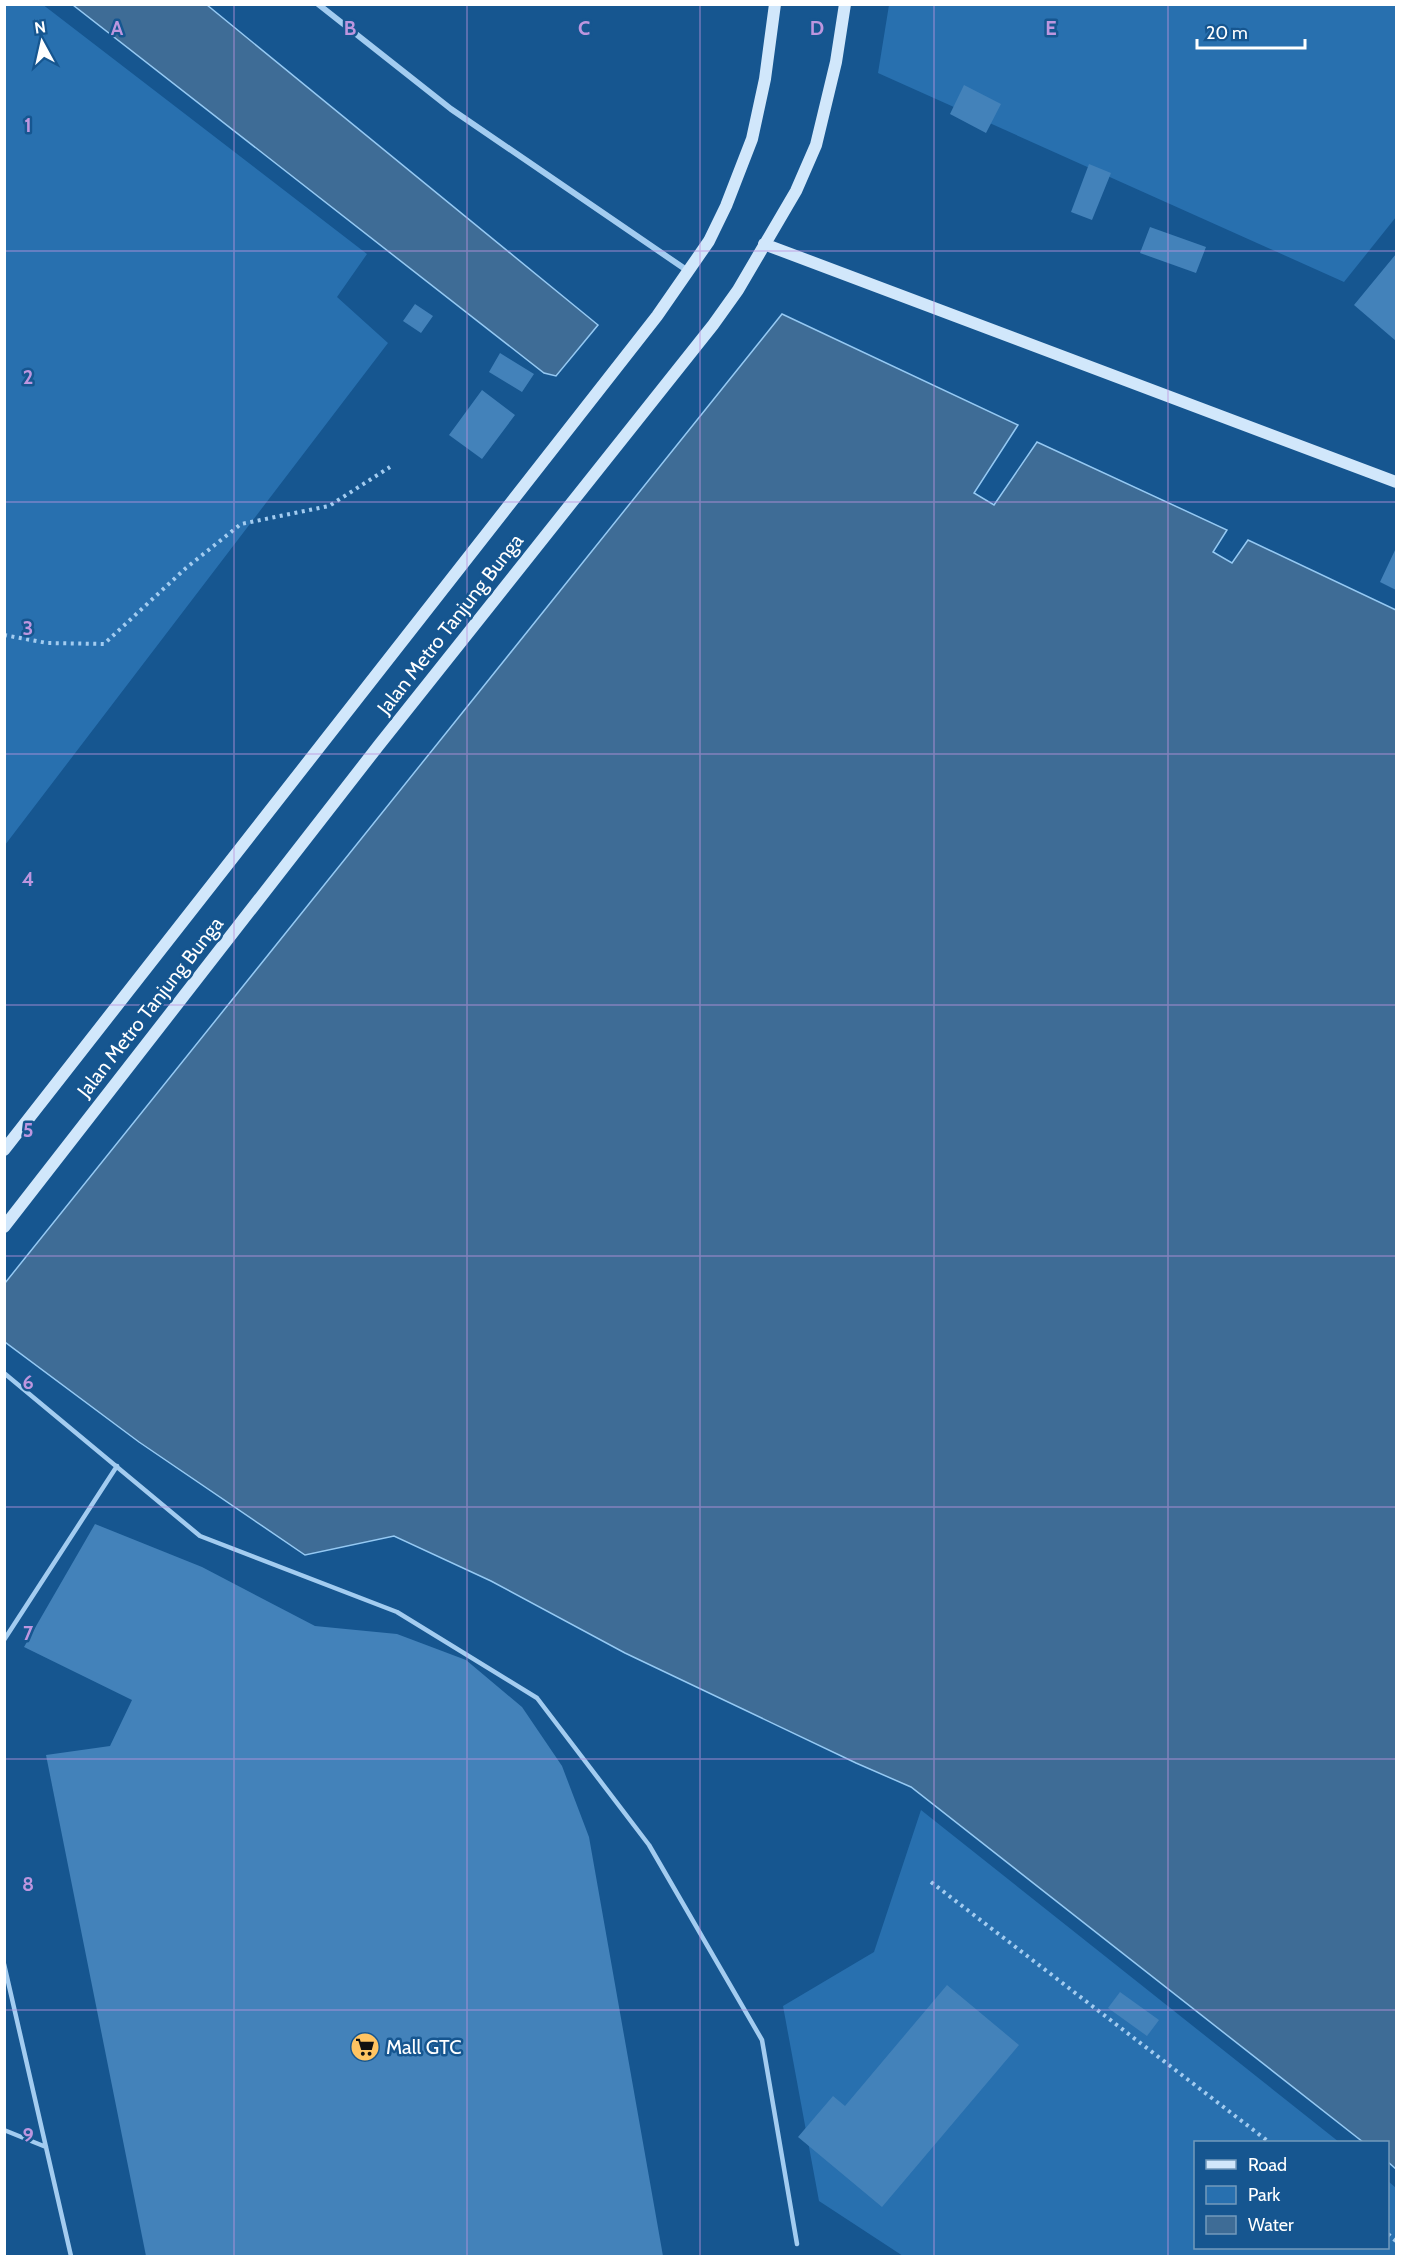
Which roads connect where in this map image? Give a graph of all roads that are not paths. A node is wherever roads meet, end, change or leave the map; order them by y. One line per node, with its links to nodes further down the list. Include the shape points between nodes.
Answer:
1 (318, 4): 5 (street, via 451,109)
2 (775, 4): 5 (main road, Jalan Metro Tanjung Bunga, via 752,139 726,206)
3 (846, 4): 4 (main road, Jalan Metro Tanjung Bunga, via 816,145 796,191)
4 (764, 244): 6 (main road); 8 (main road, Jalan Metro Tanjung Bunga, via 713,326 386,736)
5 (688, 271): 7 (main road, Jalan Metro Tanjung Bunga, via 657,316)
6 (1396, 482)
7 (4, 1150)
8 (4, 1227)
9 (4, 1372): 10 (lane)
10 (117, 1466): 11 (lane); 15 (lane, via 200,1536 397,1612 537,1698 649,1845 762,2040)
11 (4, 1640)
12 (4, 1964): 14 (lane)
13 (4, 2130): 14 (lane)
14 (46, 2147): 16 (lane)
15 (797, 2244)
16 (71, 2256)

